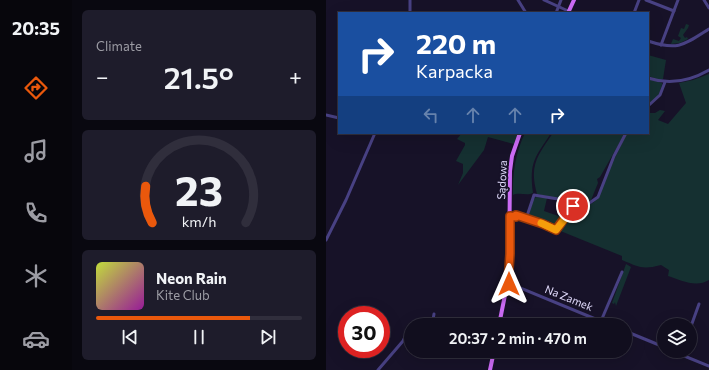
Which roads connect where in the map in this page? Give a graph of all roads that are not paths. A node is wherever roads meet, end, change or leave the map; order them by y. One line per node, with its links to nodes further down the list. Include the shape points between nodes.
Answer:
1 (410, 0): 13 (street)
2 (518, 0): 14 (street)
3 (544, 0): 10 (street)
4 (561, 0): 10 (street)
5 (574, 0): 17 (main road)
6 (639, 0): 18 (street)
7 (646, 0): 12 (street)
8 (678, 0): 12 (street)
9 (704, 0): 11 (street)
10 (559, 7): 15 (street); 16 (street)
11 (709, 8)
12 (674, 11): 21 (street)
13 (410, 12)
14 (525, 12)
15 (556, 12)
16 (567, 12)
17 (569, 12)
18 (634, 12)
19 (709, 29): 21 (street, via 685,44)
20 (649, 41): 21 (street)
21 (661, 45)
22 (709, 70): 24 (street, via 690,79)
23 (649, 78): 24 (street)
24 (665, 82): 25 (street, via 660,95)
25 (649, 105)
26 (326, 115): 27 (street)
27 (338, 118)
28 (375, 134): 34 (street)
29 (520, 134): 32 (main road, Sądowa, via 511,163)
30 (625, 134): 31 (street, via 598,197 588,204)
31 (573, 203): 33 (street, via 556,230); 33 (street, via 534,195)
32 (510, 216): 33 (street, via 516,215); 36 (main road, Sądowa)
33 (526, 219)
34 (326, 240)
35 (622, 272): 42 (street, Na Zamek)
36 (508, 283): 40 (main road, Sądowa); 41 (street, Na Zamek)
37 (698, 304): 43 (street)
38 (434, 314): 39 (street)
39 (433, 318)
40 (500, 318)
41 (594, 318)
42 (602, 318)
43 (694, 318)
44 (632, 334): 46 (street)
45 (404, 340): 50 (street)
46 (657, 344)
47 (493, 358): 51 (main road)
48 (692, 358): 49 (street)
49 (709, 366)
50 (378, 370)
51 (490, 370)

